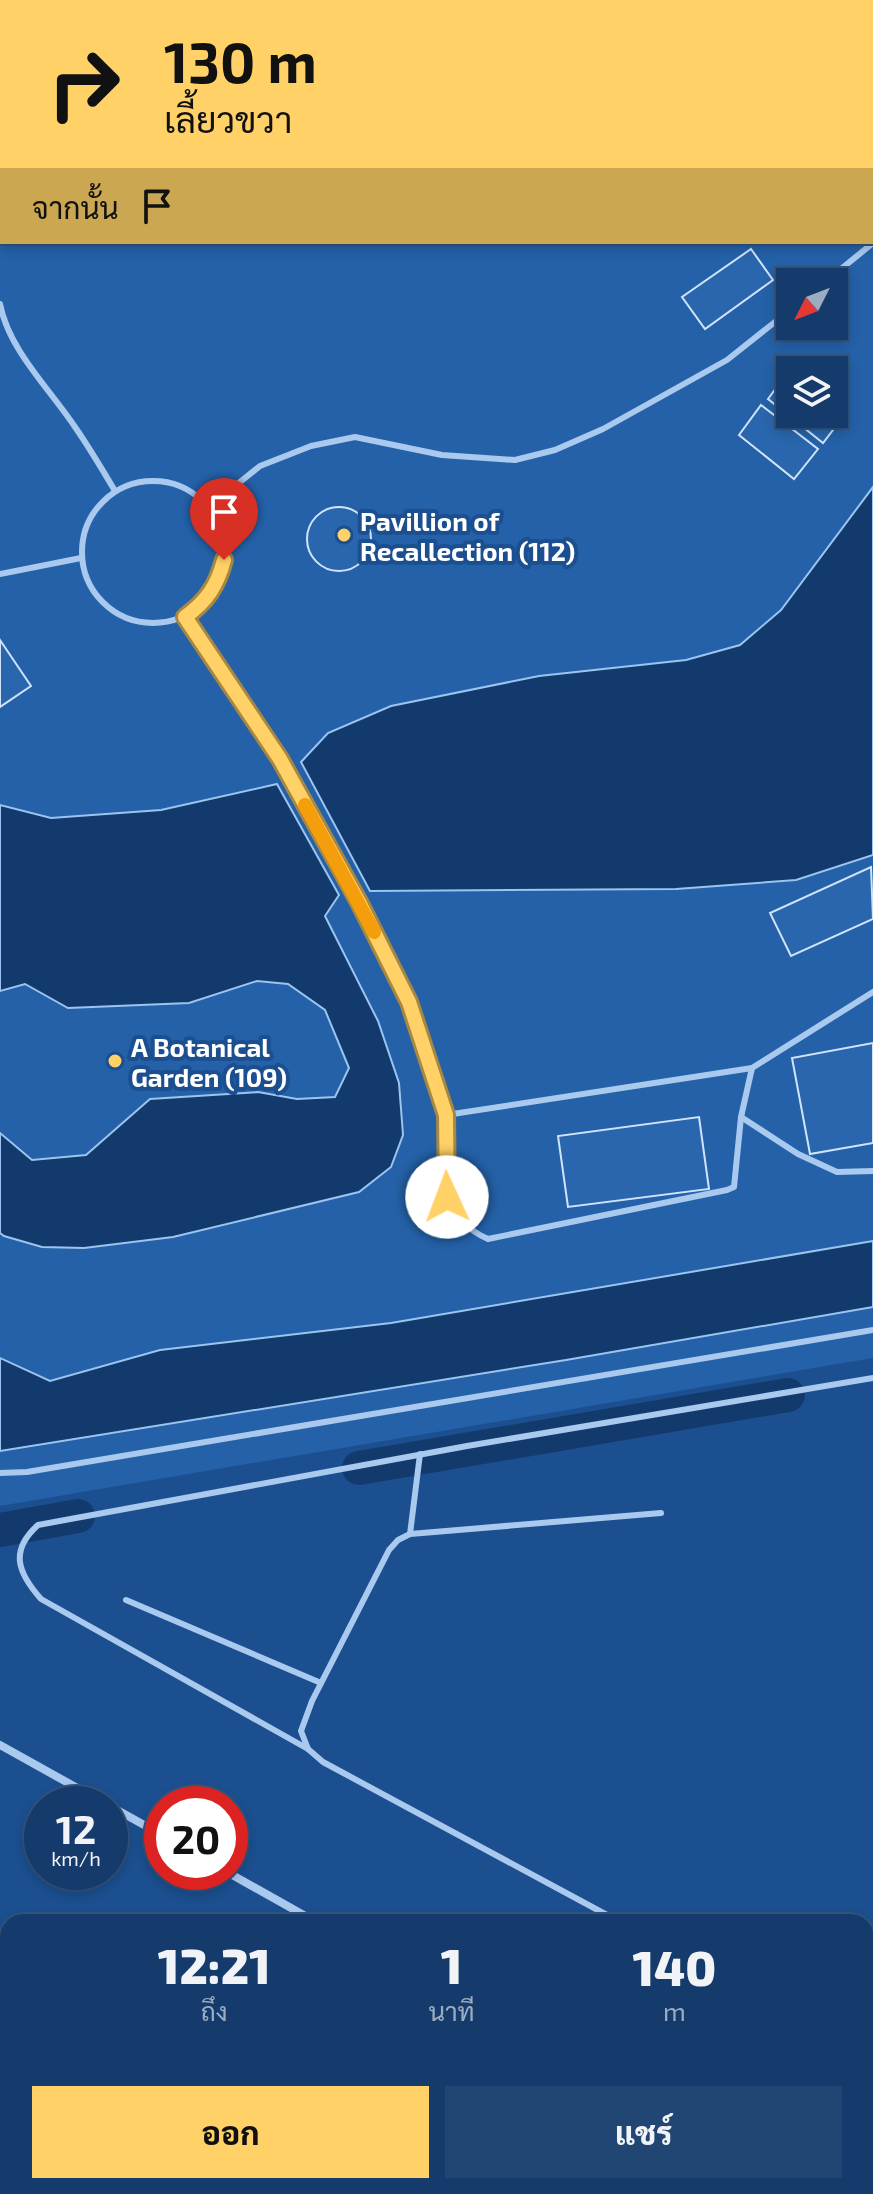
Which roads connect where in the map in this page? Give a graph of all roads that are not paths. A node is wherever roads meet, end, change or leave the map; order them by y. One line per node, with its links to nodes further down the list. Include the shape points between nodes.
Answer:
1 (872, 244): 2 (lane)
2 (842, 268)
3 (0, 304): 5 (lane, via 4,322 28,362)
4 (776, 321): 6 (lane, via 727,360 555,450 515,460 442,455 355,437 311,446 260,466)
5 (115, 491): 6 (lane, via 150,480 180,485); 7 (lane, via 93,512 83,533)
6 (209, 507): 9 (lane, via 220,529 224,560 217,584)
7 (81, 558): 8 (lane); 9 (lane, via 87,582 101,602 127,619 152,624)
8 (0, 574)
9 (185, 617): 12 (lane, via 280,759 360,904 409,1002)
10 (873, 992): 11 (lane)
11 (752, 1068): 12 (lane); 13 (lane)
12 (446, 1115): 13 (lane, via 447,1197 460,1222 488,1239 734,1187)
13 (741, 1117): 14 (lane, via 837,1172)
14 (873, 1171)
15 (873, 1330): 18 (lane)
16 (873, 1378): 17 (lane)
17 (420, 1454): 20 (lane); 24 (lane, via 38,1525 25,1537 18,1558 25,1581 41,1599)
18 (0, 1473)
19 (661, 1513): 20 (lane)
20 (410, 1534): 22 (lane, via 389,1550)
21 (126, 1600): 22 (lane)
22 (321, 1683): 24 (lane, via 301,1731)
23 (0, 1745): 25 (street)
24 (308, 1749): 28 (lane, via 323,1762)
25 (74, 1786)
26 (248, 1884): 27 (street)
27 (302, 1914)
28 (605, 1914)

